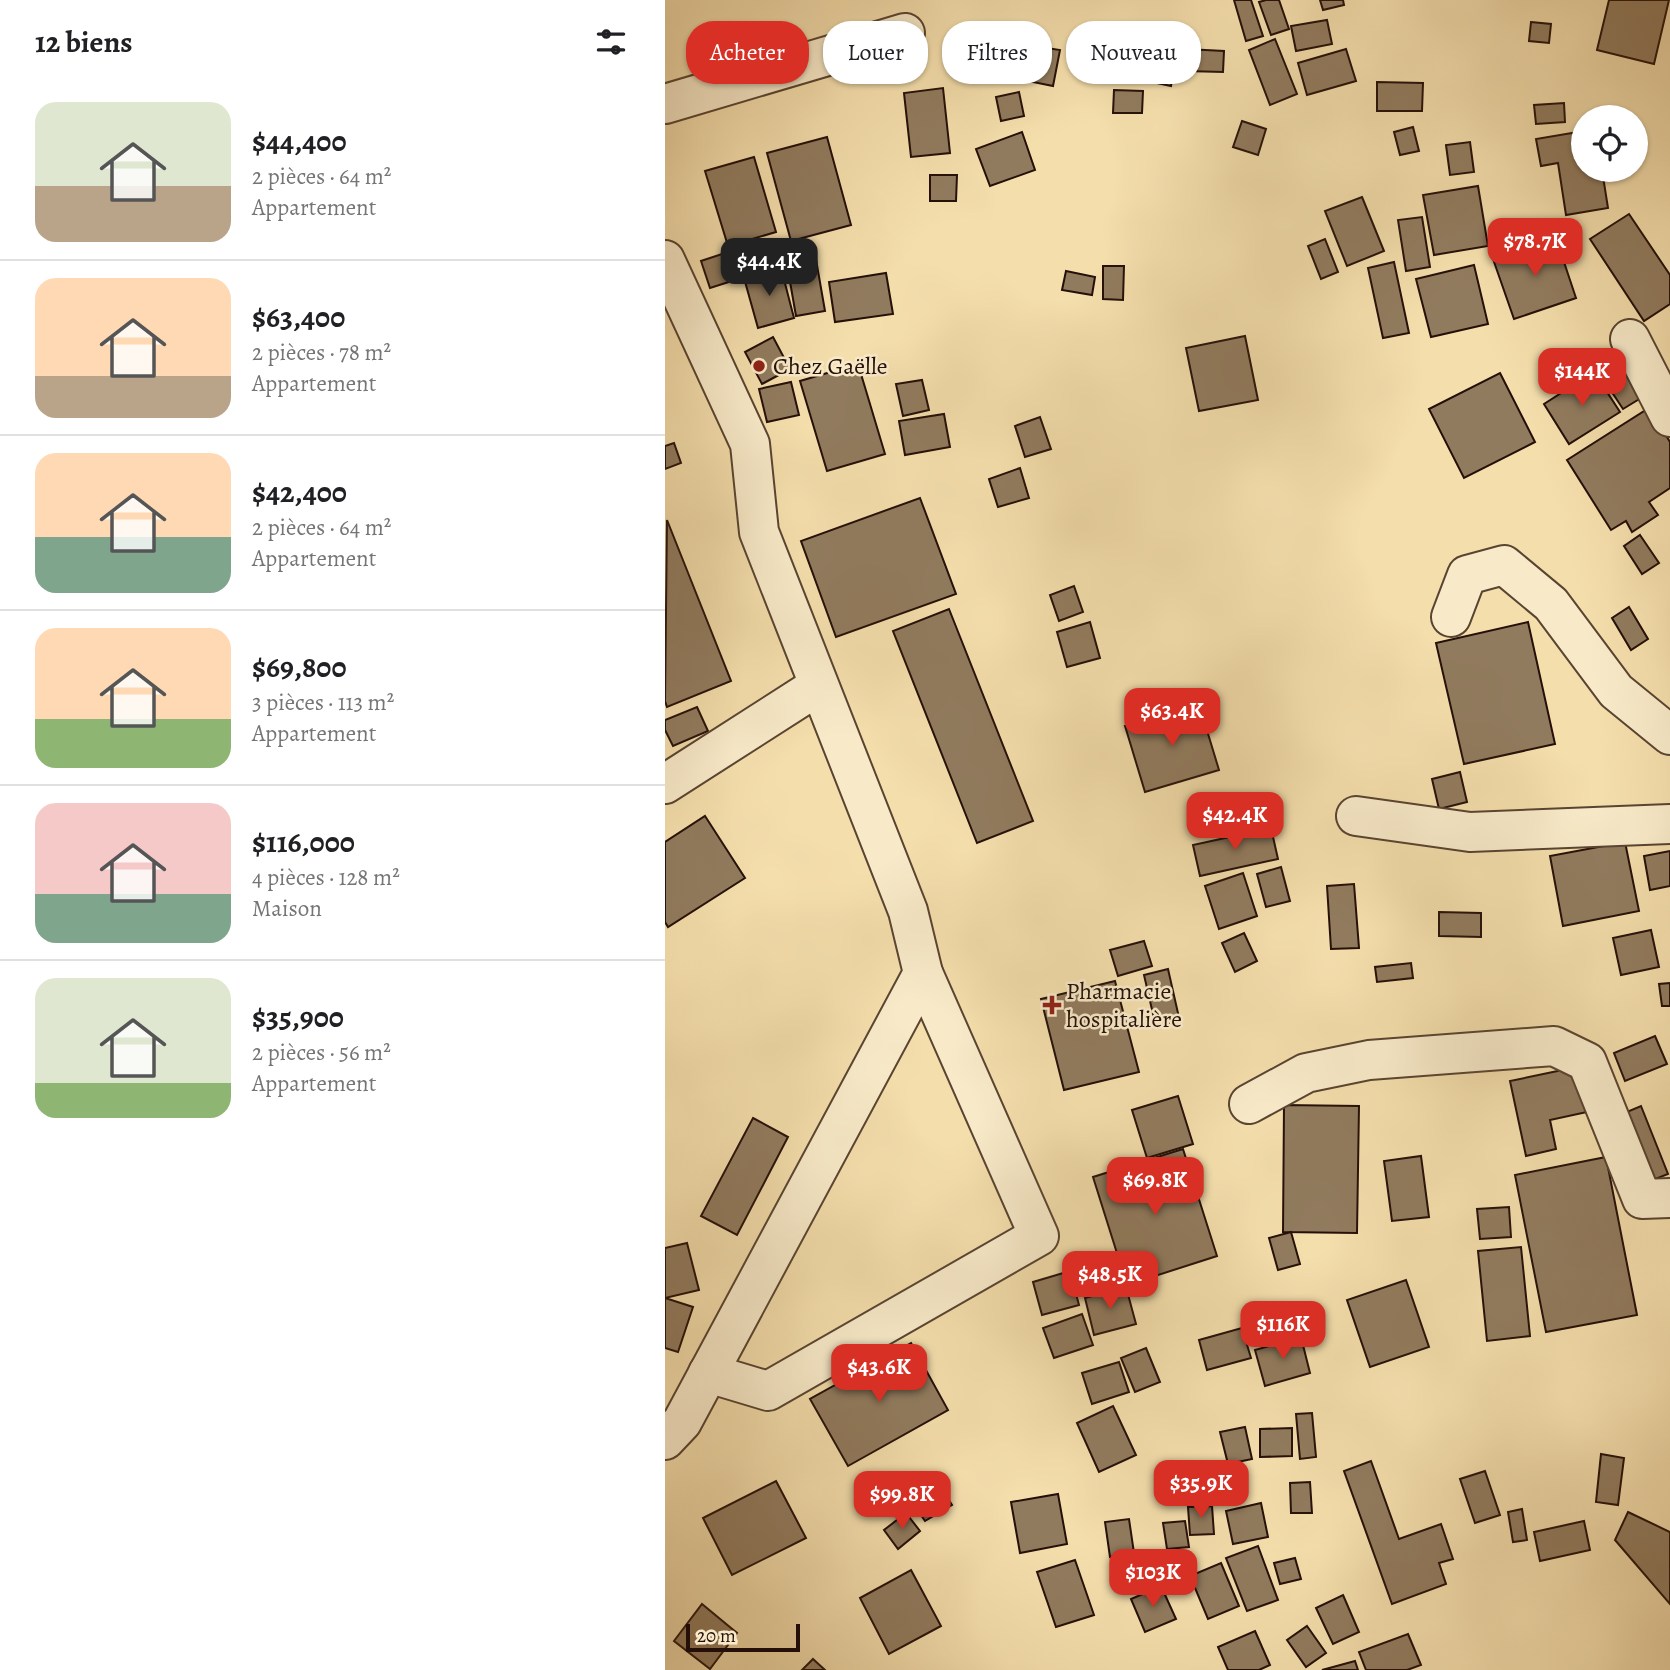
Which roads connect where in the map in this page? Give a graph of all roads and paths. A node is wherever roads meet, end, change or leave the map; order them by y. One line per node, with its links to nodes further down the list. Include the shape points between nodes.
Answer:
1 (823, 57): 2 (street)
2 (665, 104)
3 (665, 260): 7 (street, via 750,444 759,532)
4 (1630, 339): 5 (street)
5 (1670, 417)
6 (1451, 617): 8 (street, via 1467,575 1504,565 1551,604 1616,691)
7 (818, 686): 9 (street); 12 (street, via 908,911)
8 (1670, 736)
9 (665, 784)
10 (1356, 816): 11 (street, via 1470,832)
11 (1670, 824)
12 (923, 973): 15 (street); 15 (street, via 1039,1236 768,1391)
13 (1249, 1104): 14 (street, via 1306,1073 1369,1060 1554,1046 1587,1062 1642,1199)
14 (1670, 1198)
15 (708, 1373): 16 (street, via 682,1422)
16 (665, 1440)

